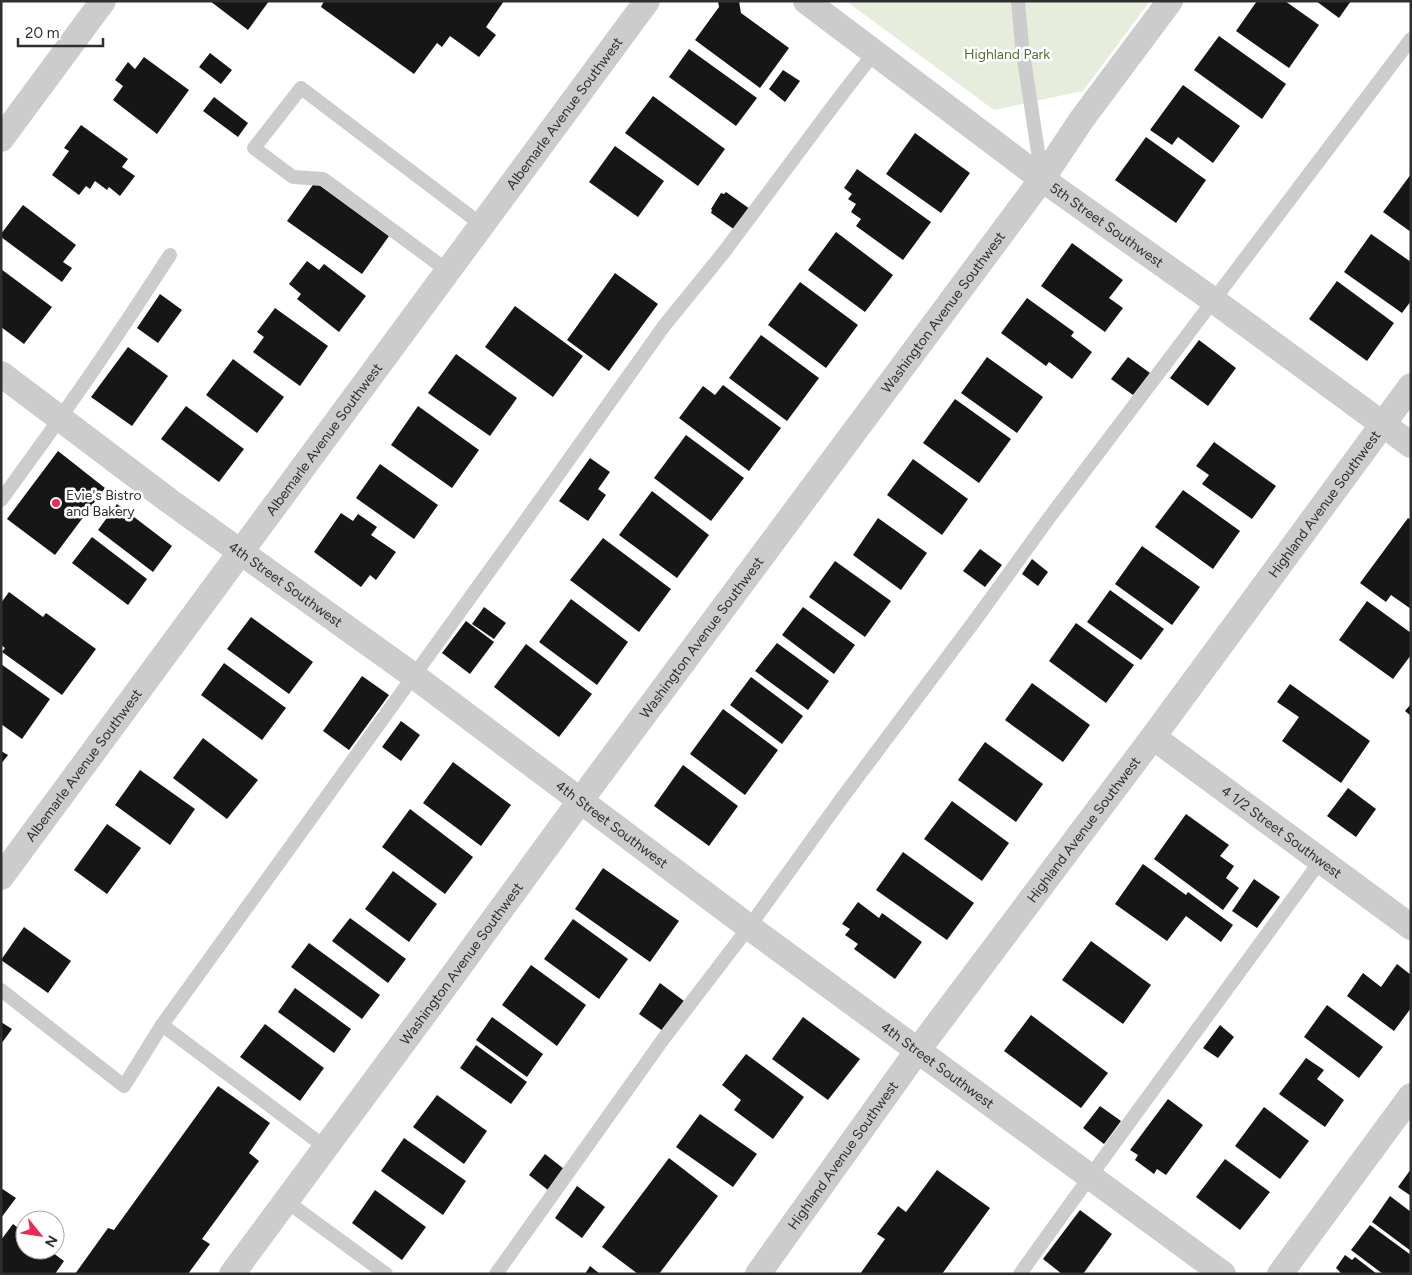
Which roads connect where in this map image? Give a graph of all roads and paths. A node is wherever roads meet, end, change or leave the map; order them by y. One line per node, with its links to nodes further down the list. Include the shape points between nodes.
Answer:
1 (103, 1): 8 (street)
2 (646, 1): 10 (street, Albemarle Avenue Southwest)
3 (806, 1): 7 (street, 5th Street Southwest)
4 (1018, 1): 9 (lane)
5 (1170, 1): 9 (street, Washington Avenue Southwest, via 1082,119)
6 (1411, 39): 13 (lane)
7 (874, 53): 9 (street, 5th Street Southwest); 21 (lane, via 664,326)
8 (1, 139)
9 (1042, 179): 13 (street, 5th Street Southwest); 23 (street, Washington Avenue Southwest)
10 (482, 225): 12 (street, Albemarle Avenue Southwest); 12 (lane, via 301,88 254,148 293,176 323,179)
11 (170, 255): 16 (lane)
12 (448, 271): 20 (street, Albemarle Avenue Southwest)
13 (1213, 300): 17 (street, 5th Street Southwest); 26 (lane)
14 (1, 374): 16 (street, 4th Street Southwest)
15 (1411, 386): 17 (street, Highland Avenue Southwest)
16 (61, 418): 19 (lane); 20 (street, 4th Street Southwest)
17 (1383, 425): 18 (street, 5th Street Southwest); 22 (street, Highland Avenue Southwest)
18 (1411, 445)
19 (1, 500)
20 (241, 552): 21 (street, 4th Street Southwest); 25 (street, Albemarle Avenue Southwest)
21 (414, 676): 23 (street, 4th Street Southwest); 29 (lane)
22 (1153, 737): 24 (street, 4 1/2 Street Southwest); 30 (street, Highland Avenue Southwest)
23 (580, 801): 26 (street, 4th Street Southwest); 32 (street, Washington Avenue Southwest)
24 (1321, 860): 27 (street, 4 1/2 Street Southwest); 33 (lane)
25 (1, 877)
26 (749, 927): 30 (street, 4th Street Southwest); 37 (lane, via 664,1038)
27 (1411, 927)
28 (1, 990): 29 (lane, via 124,1086)
29 (162, 1025): 32 (lane)
30 (918, 1050): 33 (street, 4th Street Southwest); 38 (street, Highland Avenue Southwest)
31 (1411, 1096): 41 (street)
32 (324, 1147): 34 (street, Washington Avenue Southwest)
33 (1090, 1176): 39 (lane); 40 (street, 4th Street Southwest)
34 (286, 1200): 35 (street, Washington Avenue Southwest); 36 (lane)
35 (232, 1274)
36 (386, 1274)
37 (496, 1274)
38 (758, 1274)
39 (1020, 1274)
40 (1223, 1274)
41 (1280, 1274)

